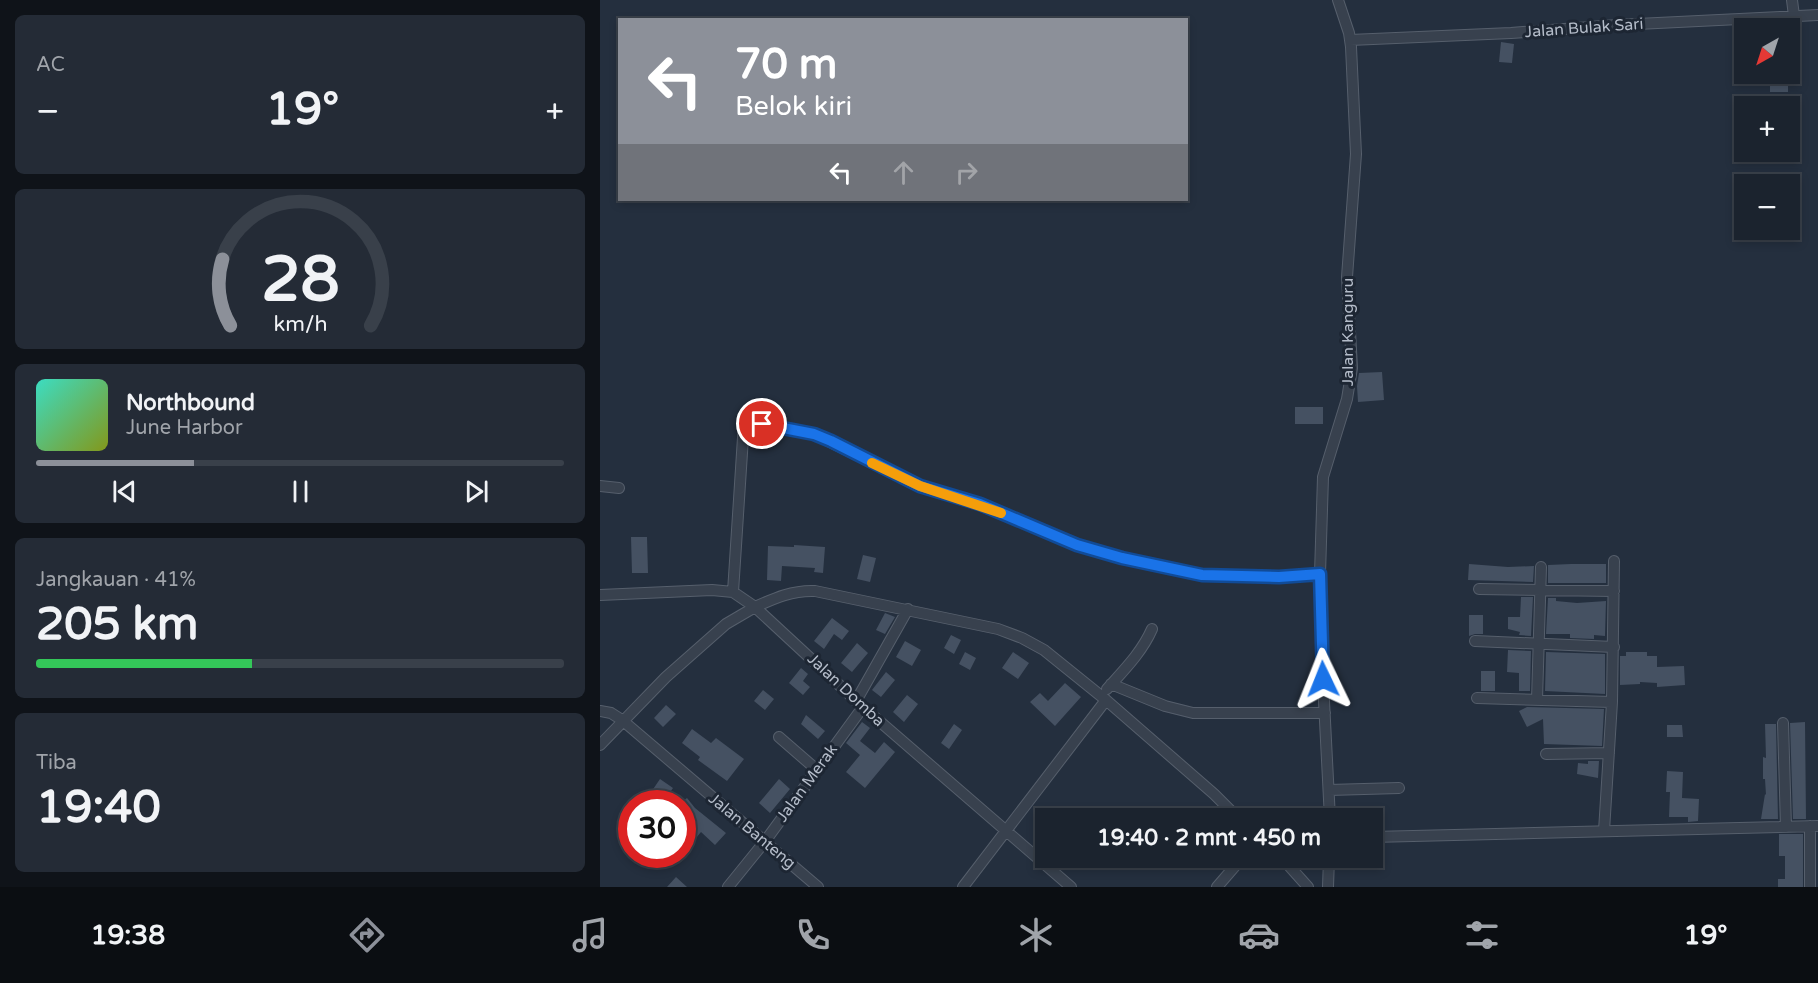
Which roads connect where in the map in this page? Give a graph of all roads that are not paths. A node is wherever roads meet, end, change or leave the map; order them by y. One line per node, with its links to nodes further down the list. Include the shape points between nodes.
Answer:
1 (1338, 0): 5 (street, Jalan Kanguru)
2 (1792, 0): 3 (street)
3 (1794, 15): 4 (street, Jalan Bulak Sari); 5 (street, Jalan Bulak Sari)
4 (1818, 15)
5 (1350, 40): 10 (street, Jalan Kanguru, via 1356,154 1347,277 1352,368 1347,399 1323,477)
6 (600, 486): 7 (street)
7 (619, 488)
8 (1614, 561): 13 (street)
9 (1541, 567): 12 (street)
10 (1320, 574): 14 (street, via 1202,575 1122,558 1077,545 980,504 920,486 814,434 744,422); 29 (street, Jalan Kanguru)
11 (1479, 589): 12 (street)
12 (1540, 589): 13 (street); 20 (street)
13 (1614, 591): 21 (street)
14 (733, 592): 15 (street); 16 (street, Jalan Domba)
15 (600, 595)
16 (755, 607): 17 (street, via 800,591); 27 (street, Jalan Domba); 30 (street, via 726,624)
17 (908, 609): 23 (street, via 1022,638 1044,650); 27 (street, Jalan Merak)
18 (1152, 629): 22 (street)
19 (1475, 641): 20 (street)
20 (1540, 645): 21 (street); 25 (street)
21 (1614, 647): 26 (street)
22 (1111, 684): 23 (street); 29 (street, via 1193,713)
23 (1103, 697): 39 (street); 43 (street)
24 (1477, 698): 25 (street)
25 (1537, 700): 26 (street)
26 (1612, 702): 34 (street)
27 (859, 704): 36 (street, Jalan Merak); 43 (street, Jalan Domba)
28 (600, 711): 30 (street, Jalan Banteng)
29 (1325, 714): 38 (street, Jalan Kanguru)
30 (622, 720): 33 (street); 46 (street, Jalan Banteng)
31 (1784, 723): 41 (street)
32 (779, 737): 36 (street)
33 (600, 745)
34 (1609, 753): 35 (street); 44 (street)
35 (1546, 754)
36 (817, 770): 46 (street, Jalan Merak)
37 (1399, 788): 38 (street)
38 (1329, 790): 40 (street, Jalan Kanguru)
39 (1228, 808)
40 (1330, 808)
41 (1785, 826): 42 (street); 44 (street)
42 (1814, 826): 57 (street)
43 (1005, 830): 52 (street); 53 (street, Jalan Domba)
44 (1604, 831): 45 (street)
45 (1383, 837)
46 (766, 840): 50 (street, Jalan Merak); 51 (street, Jalan Banteng)
47 (1233, 868): 54 (street)
48 (1291, 868): 55 (street)
49 (1329, 868): 56 (street)
50 (728, 887)
51 (818, 887)
52 (963, 887)
53 (1071, 887)
54 (1217, 887)
55 (1308, 887)
56 (1329, 887)
57 (1809, 887)

